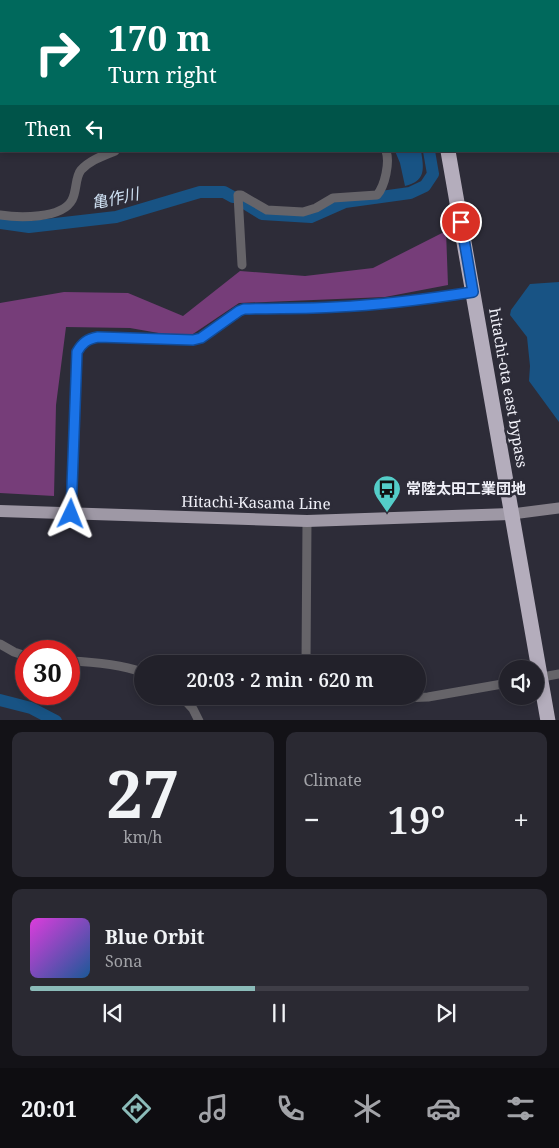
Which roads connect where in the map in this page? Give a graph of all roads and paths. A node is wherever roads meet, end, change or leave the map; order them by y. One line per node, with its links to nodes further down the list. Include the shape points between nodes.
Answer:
1 (112, 152): 4 (street, via 97,158 80,171 72,201 57,213)
2 (386, 152): 5 (street, via 388,166 377,194 333,198 303,212 266,210 238,195)
3 (448, 152): 6 (highway, hitachi-ota east bypass)
4 (0, 215)
5 (242, 265)
6 (473, 292): 9 (street, via 362,306 244,309 193,340 91,338 77,352); 10 (highway, hitachi-ota east bypass)
7 (559, 508): 10 (street)
8 (0, 511): 9 (main road, Hitachi-Kasama Line)
9 (71, 514): 11 (main road, Hitachi-Kasama Line)
10 (512, 514): 11 (main road, Hitachi-Kasama Line); 15 (highway, hitachi-ota east bypass)
11 (307, 521): 14 (street)
12 (0, 644): 13 (street)
13 (15, 652)
14 (306, 655)
15 (535, 660)
16 (80, 661): 17 (street)
17 (134, 669)
18 (559, 674): 19 (street)
19 (544, 677)
20 (499, 684): 21 (street)
21 (426, 697)
22 (544, 703): 25 (highway, hitachi-ota east bypass)
23 (189, 705): 24 (street)
24 (199, 720)
25 (548, 720)

